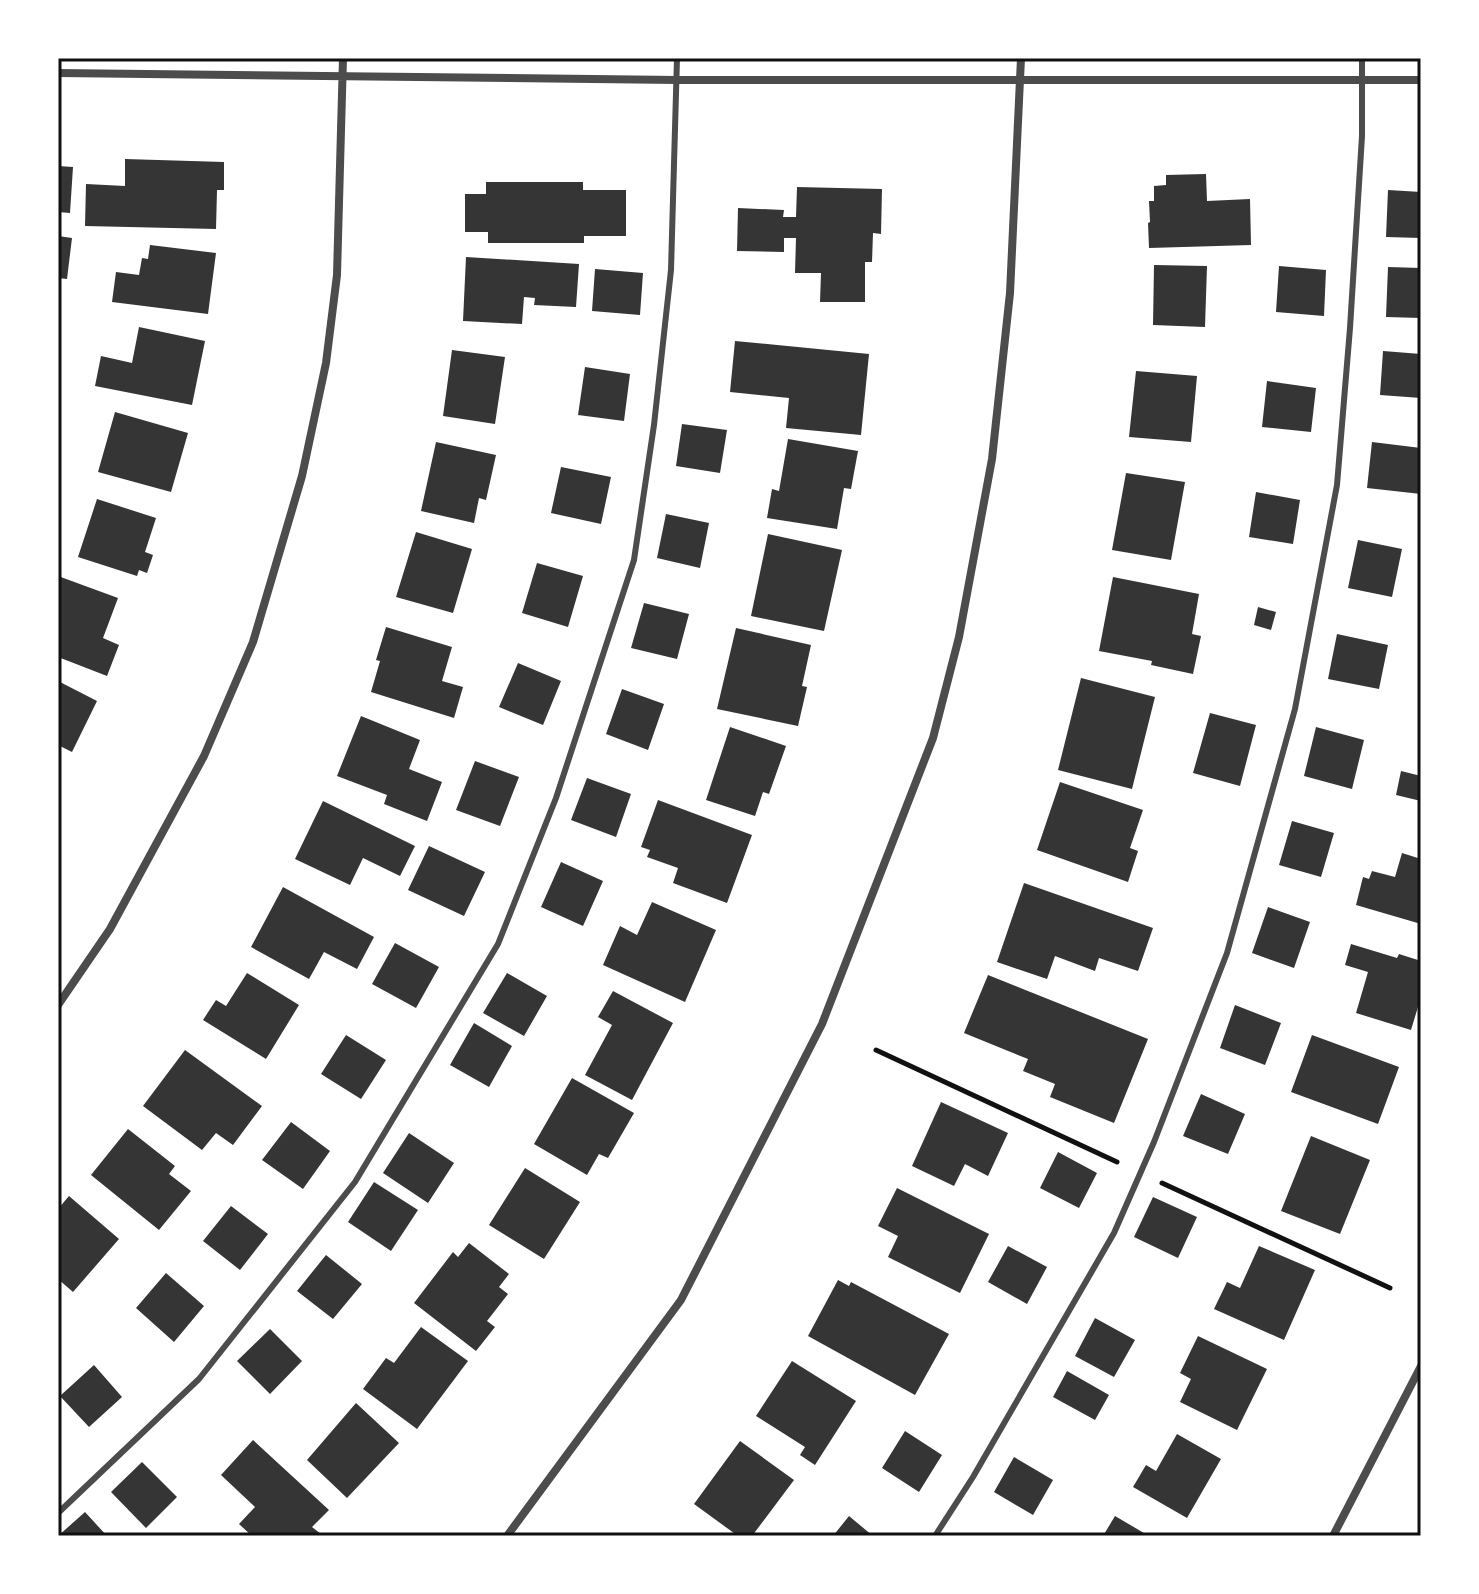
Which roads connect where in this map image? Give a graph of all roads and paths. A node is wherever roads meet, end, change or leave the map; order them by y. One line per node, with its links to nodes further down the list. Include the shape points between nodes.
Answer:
1 (343, 58): 6 (street)
2 (677, 58): 7 (lane)
3 (1021, 58): 8 (street)
4 (1362, 58): 9 (lane)
5 (58, 73): 6 (street)
6 (343, 77): 7 (street); 11 (street, via 337,275 326,363 302,476 253,642 204,756 110,929)
7 (677, 80): 8 (street); 13 (lane, via 671,270 634,560 556,798 498,944 355,1182 199,1379)
8 (1021, 80): 9 (street); 14 (street, via 1010,293 992,459 959,637 933,738 822,1024 681,1300)
9 (1362, 80): 10 (street); 15 (lane, via 1337,485 1295,709 1227,953 1114,1233)
10 (1421, 80)
11 (58, 1005)
12 (1421, 1366): 16 (street)
13 (58, 1513)
14 (507, 1536)
15 (935, 1536)
16 (1333, 1536)

